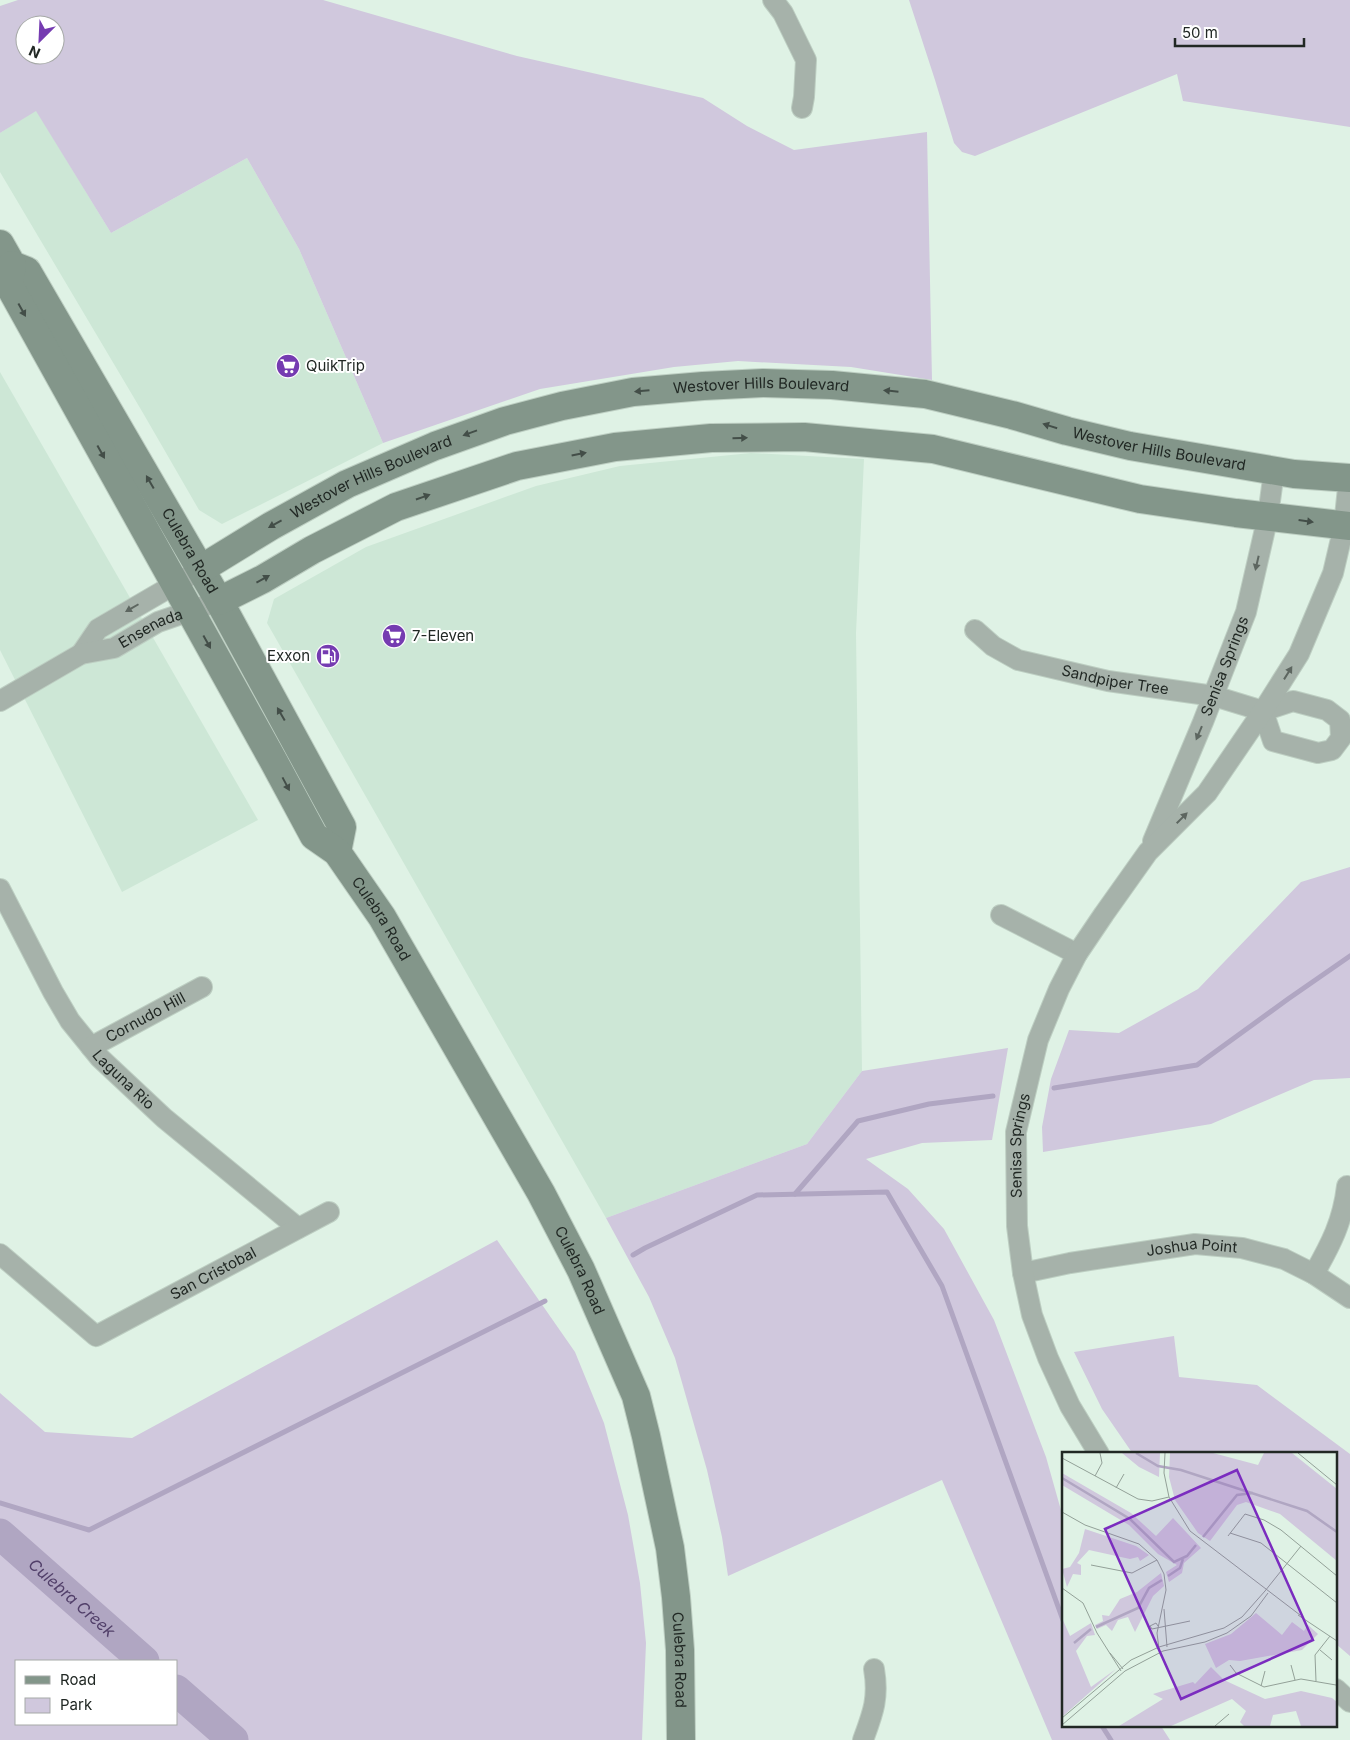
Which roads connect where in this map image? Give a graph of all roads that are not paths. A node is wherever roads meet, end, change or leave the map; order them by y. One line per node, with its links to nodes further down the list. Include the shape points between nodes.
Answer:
1 (773, 0): 2 (street, via 806,60)
2 (802, 108)
3 (6, 255): 10 (main road, Culebra Road, one-way to 3, via 27,270); 11 (main road, Culebra Road, one-way to 11, via 9,285)
4 (380, 469): 5 (main road, Westover Hills Boulevard, one-way to 4, via 1130,446 925,394 832,385 763,383 632,392 562,406 505,421); 7 (main road); 10 (main road, Westover Hills Boulevard, one-way to 10, via 271,526)
5 (1274, 471): 6 (main road, Westover Hills Boulevard); 8 (street, Senisa Springs)
6 (1350, 478): 9 (street, Senisa Springs)
7 (396, 507): 8 (main road, one-way to 8, via 517,466 615,447 711,438 804,436 933,449 1140,499); 12 (main road, one-way to 7)
8 (1268, 516): 9 (main road, one-way to 9); 16 (street, Senisa Springs, one-way to 16, via 1246,612)
9 (1347, 526): 18 (street, Senisa Springs, one-way to 9, via 1299,654 1333,573)
10 (201, 569): 11 (street, Ensenada); 12 (main road, Culebra Road)
11 (175, 584): 13 (main road, Culebra Road); 15 (street, Ensenada, one-way to 15, via 98,628)
12 (220, 601): 13 (street, Ensenada); 19 (main road, Culebra Road, one-way to 12, via 342,827)
13 (190, 611): 15 (street, Ensenada, via 158,622 114,648); 19 (main road, Culebra Road, one-way to 19, via 314,836)
14 (975, 630): 16 (street, Sandpiper Tree, via 993,646 1018,660 1108,681)
15 (81, 654): 17 (street, Ensenada)
16 (1214, 696): 18 (street, Sandpiper Tree); 20 (street, Senisa Springs, one-way to 20)
17 (0, 701)
18 (1263, 711): 20 (street, Senisa Springs, one-way to 18, via 1206,793)
19 (337, 852): 37 (main road, Culebra Road, via 382,917 542,1193 581,1270 636,1396 670,1548 680,1650)
20 (1148, 852): 23 (street, Senisa Springs)
21 (0, 889): 25 (street, Laguna Rio, via 53,992 70,1021)
22 (1001, 915): 23 (street)
23 (1077, 954): 30 (street, Senisa Springs, via 1038,1040 1016,1132 1017,1226)
24 (202, 987): 25 (street, Cornudo Hill)
25 (91, 1046): 28 (street, Laguna Rio, via 164,1118)
26 (1347, 1186): 31 (street, via 1335,1238)
27 (329, 1212): 28 (street, San Cristobal)
28 (298, 1228): 29 (street, San Cristobal, via 96,1336)
29 (0, 1254)
30 (1023, 1273): 31 (street, Joshua Point, via 1195,1244 1242,1248 1284,1259); 33 (street, Senisa Springs, via 1032,1315 1048,1358 1070,1406)
31 (1314, 1274): 32 (street, Joshua Point)
32 (1350, 1298)
33 (1098, 1452)
34 (874, 1669): 38 (street, via 877,1687)
35 (1338, 1691): 36 (street)
36 (1350, 1702)
37 (681, 1740)
38 (863, 1740)

